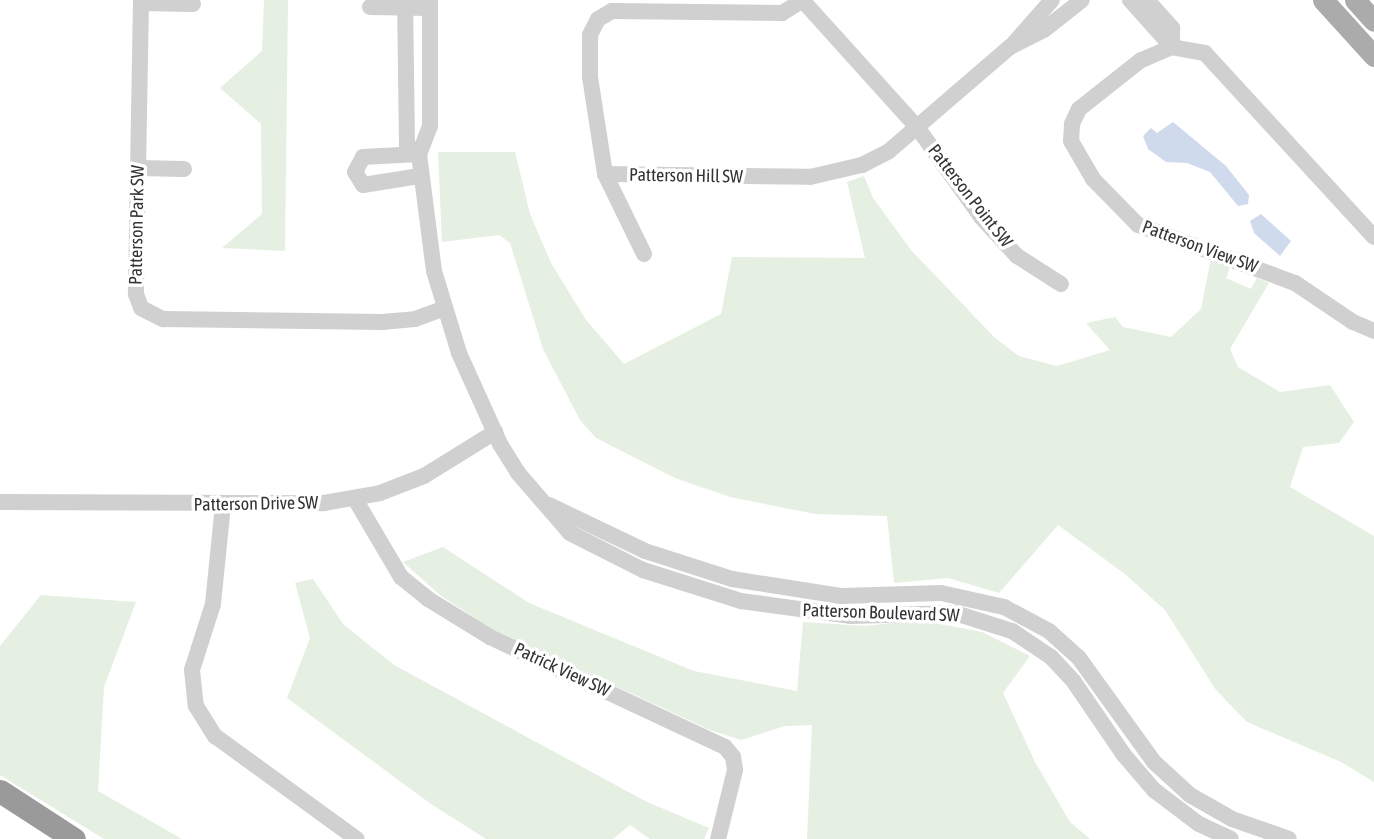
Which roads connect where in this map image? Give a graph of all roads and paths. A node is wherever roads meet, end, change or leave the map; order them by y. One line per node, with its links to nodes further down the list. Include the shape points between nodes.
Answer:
1 (803, 0): 17 (street, Patterson Point SW); 21 (street, Patterson Hill SW, via 782,13 611,11 598,19 590,35 590,77)
2 (1052, 0): 14 (street, Patterson Hill SW)
3 (1082, 0): 14 (street, Patterson Hill SW, via 1044,30)
4 (1130, 0): 15 (street)
5 (1147, 0): 15 (street, via 1172,28)
6 (1323, 0): 16 (main road)
7 (1355, 0): 13 (main road)
8 (141, 2): 10 (street); 19 (street, Patterson Park SW)
9 (405, 3): 11 (street); 12 (street); 18 (street, Patterson Boulevard SW, via 407,145)
10 (193, 4)
11 (430, 4): 18 (street, Patterson Boulevard SW, via 430,126)
12 (370, 7)
13 (1374, 21)
14 (1010, 47): 17 (street, Patterson Hill SW)
15 (1172, 47): 23 (street, via 1205,53); 27 (street, Patterson View SW, via 1141,60 1079,109 1071,141 1094,179 1129,219 1146,230 1295,283)
16 (1374, 56)
17 (917, 127): 21 (street, Patterson Hill SW, via 875,158 825,175); 25 (street, Patterson Point SW, via 960,190 1017,256)
18 (419, 155): 22 (street, Patterson Boulevard SW); 22 (street, via 363,157 355,172 363,185)
19 (138, 168): 20 (street); 26 (street, Patterson Park SW, via 136,294 141,307 153,317 382,322 415,319)
20 (184, 169)
21 (605, 174): 24 (street, via 619,211)
22 (420, 176): 26 (street, Patterson Boulevard SW, via 426,228)
23 (1374, 237)
24 (644, 254)
25 (1061, 284)
26 (445, 308): 28 (street, Patterson Boulevard SW, via 468,377)
27 (1374, 331)
28 (495, 432): 29 (street, Patterson Drive SW, via 443,467); 31 (street, Patterson Boulevard SW, via 518,473)
29 (355, 499): 32 (street, Patterson Drive SW, via 298,506); 38 (street, Patrick View SW, via 401,577 428,599 490,637 724,747 733,757 735,770)
30 (0, 502): 32 (street, Patterson Drive SW)
31 (546, 504): 34 (street, Patterson Boulevard SW, via 652,553 732,579 830,596 941,593 1004,607 1068,647 1154,762); 35 (street, Patterson Boulevard SW, via 570,533 594,548 706,593 850,616 955,613 1012,631 1051,657 1089,701 1142,777)
32 (223, 505): 37 (street, via 213,604 192,670 195,706 215,736)
33 (0, 791): 36 (highway)
34 (1208, 806): 35 (street); 40 (street, Patterson Boulevard SW)
35 (1199, 824): 39 (street, Patterson Boulevard SW)
36 (74, 839)
37 (357, 839)
38 (718, 839)
39 (1231, 839)
40 (1289, 839)

